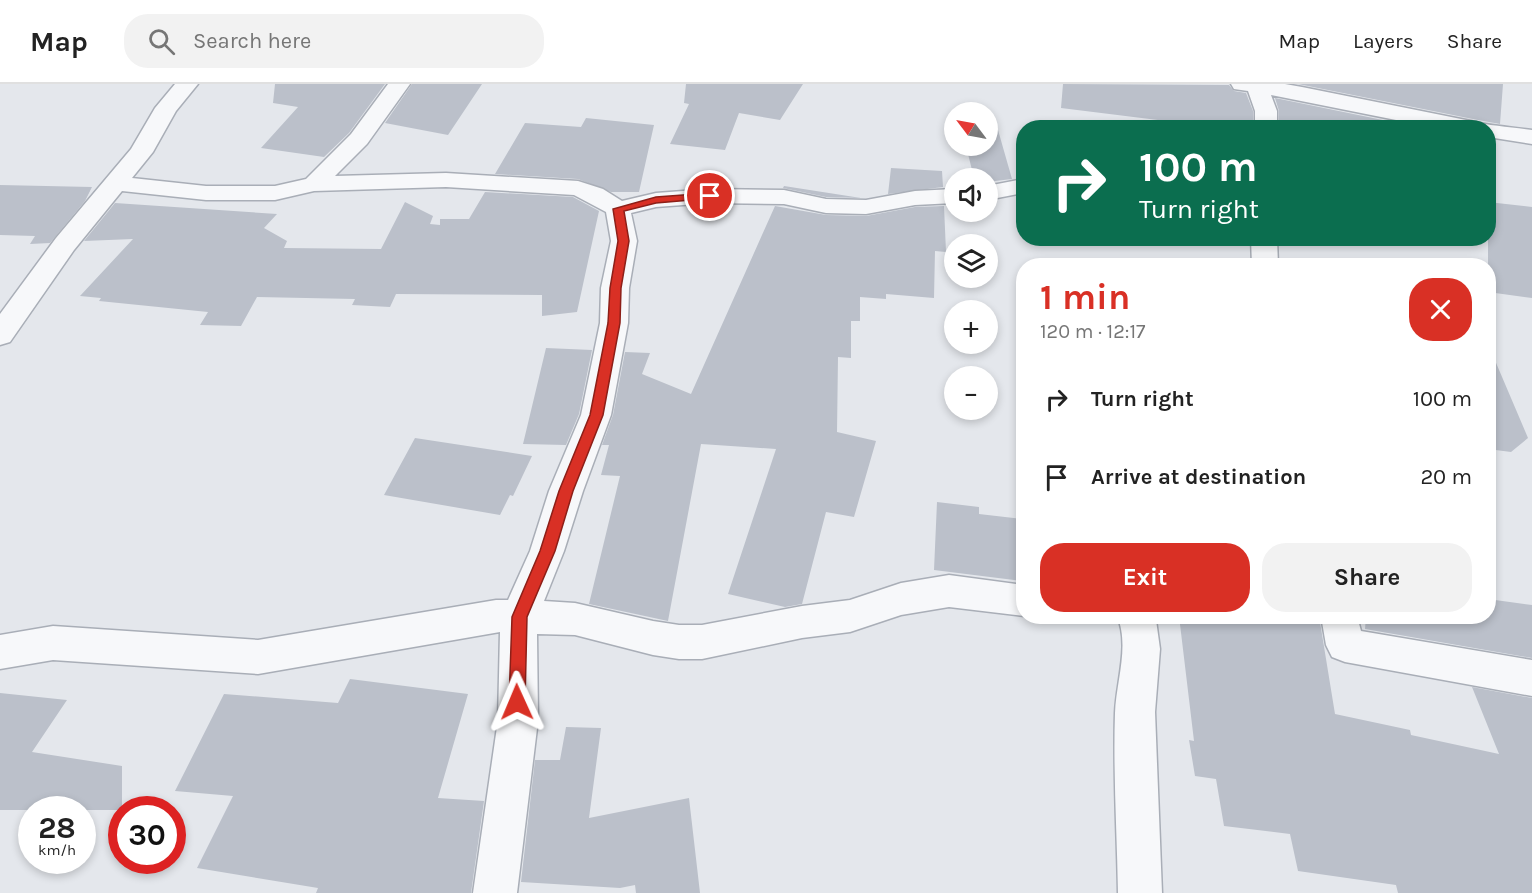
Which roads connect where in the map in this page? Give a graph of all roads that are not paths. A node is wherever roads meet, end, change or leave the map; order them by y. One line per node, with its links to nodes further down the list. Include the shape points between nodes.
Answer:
1 (187, 84): 8 (street)
2 (399, 84): 9 (street, via 359,139)
3 (1251, 85): 4 (street, via 1258,88); 5 (street)
4 (1266, 120)
5 (1433, 120)
6 (1496, 131): 7 (street)
7 (1532, 137)
8 (115, 183): 9 (street, via 206,193 275,193); 14 (street, via 65,244)
9 (314, 184): 13 (street, via 446,180 568,187 594,194)
10 (1016, 187): 11 (street)
11 (998, 190)
12 (944, 197): 13 (street, via 866,207 826,206 784,197 710,196 656,200)
13 (618, 209): 16 (street, via 624,241 615,288 614,323 596,415)
14 (0, 335)
15 (1016, 600): 16 (street, via 949,591 901,599 850,615 702,642 653,638 575,619)
16 (519, 617): 19 (street, via 496,616 258,657 53,643); 21 (street, via 518,720)
17 (1139, 624): 22 (street, via 1142,649 1135,712)
18 (1341, 624): 20 (street, via 1345,645)
19 (0, 652)
20 (1532, 678)
21 (495, 893)
22 (1140, 893)

